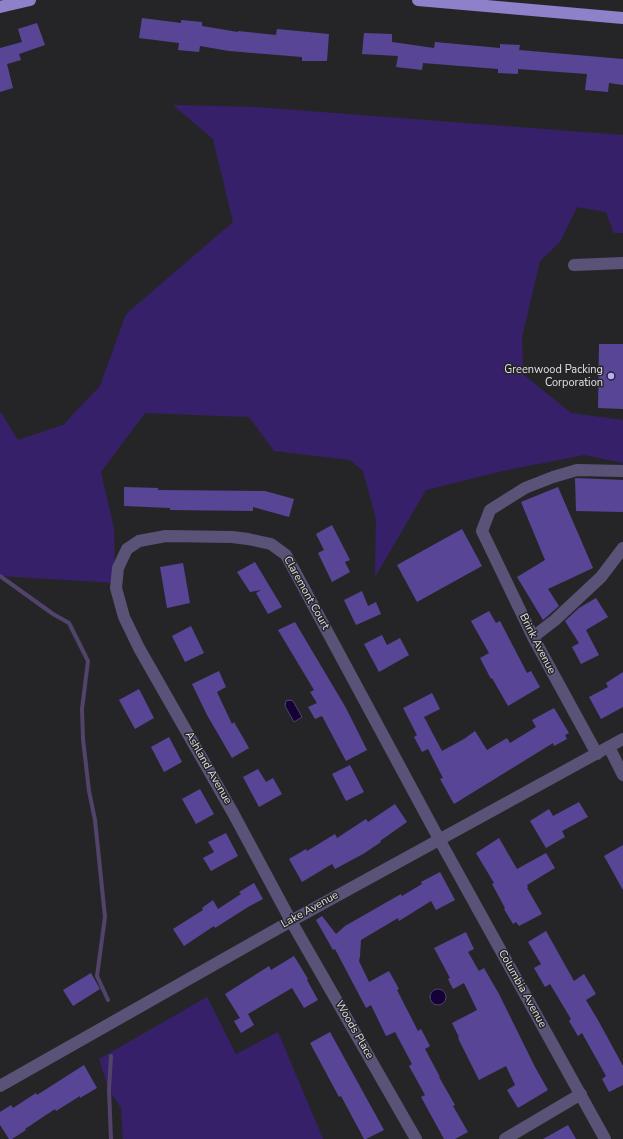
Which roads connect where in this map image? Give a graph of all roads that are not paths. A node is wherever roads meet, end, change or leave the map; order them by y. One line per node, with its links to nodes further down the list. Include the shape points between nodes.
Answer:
1 (30, 0): 3 (main road)
2 (418, 0): 4 (main road)
3 (0, 7)
4 (623, 18)
5 (623, 263): 6 (street)
6 (574, 265)
7 (623, 471): 10 (street, Brink Avenue, via 577,470 553,477 525,488 490,510 482,531)
8 (623, 548): 10 (street, via 601,577 555,620)
9 (124, 617): 15 (street, Claremont Court, via 116,588 118,568 127,549 139,541 166,536 232,537 271,544 286,555); 16 (street, Ashland Avenue)
10 (532, 637): 13 (street, Brink Avenue)
11 (623, 739): 12 (street, Lake Avenue)
12 (609, 747): 13 (street, Lake Avenue); 14 (street)
13 (597, 754): 15 (street, Lake Avenue)
14 (623, 774)
15 (439, 839): 16 (street, Lake Avenue); 18 (street, Columbia Avenue)
16 (291, 921): 17 (street, Lake Avenue); 19 (street, Woods Place)
17 (0, 1086)
18 (581, 1094): 20 (street); 21 (street, Columbia Avenue)
19 (416, 1139)
20 (505, 1139)
21 (605, 1139)

